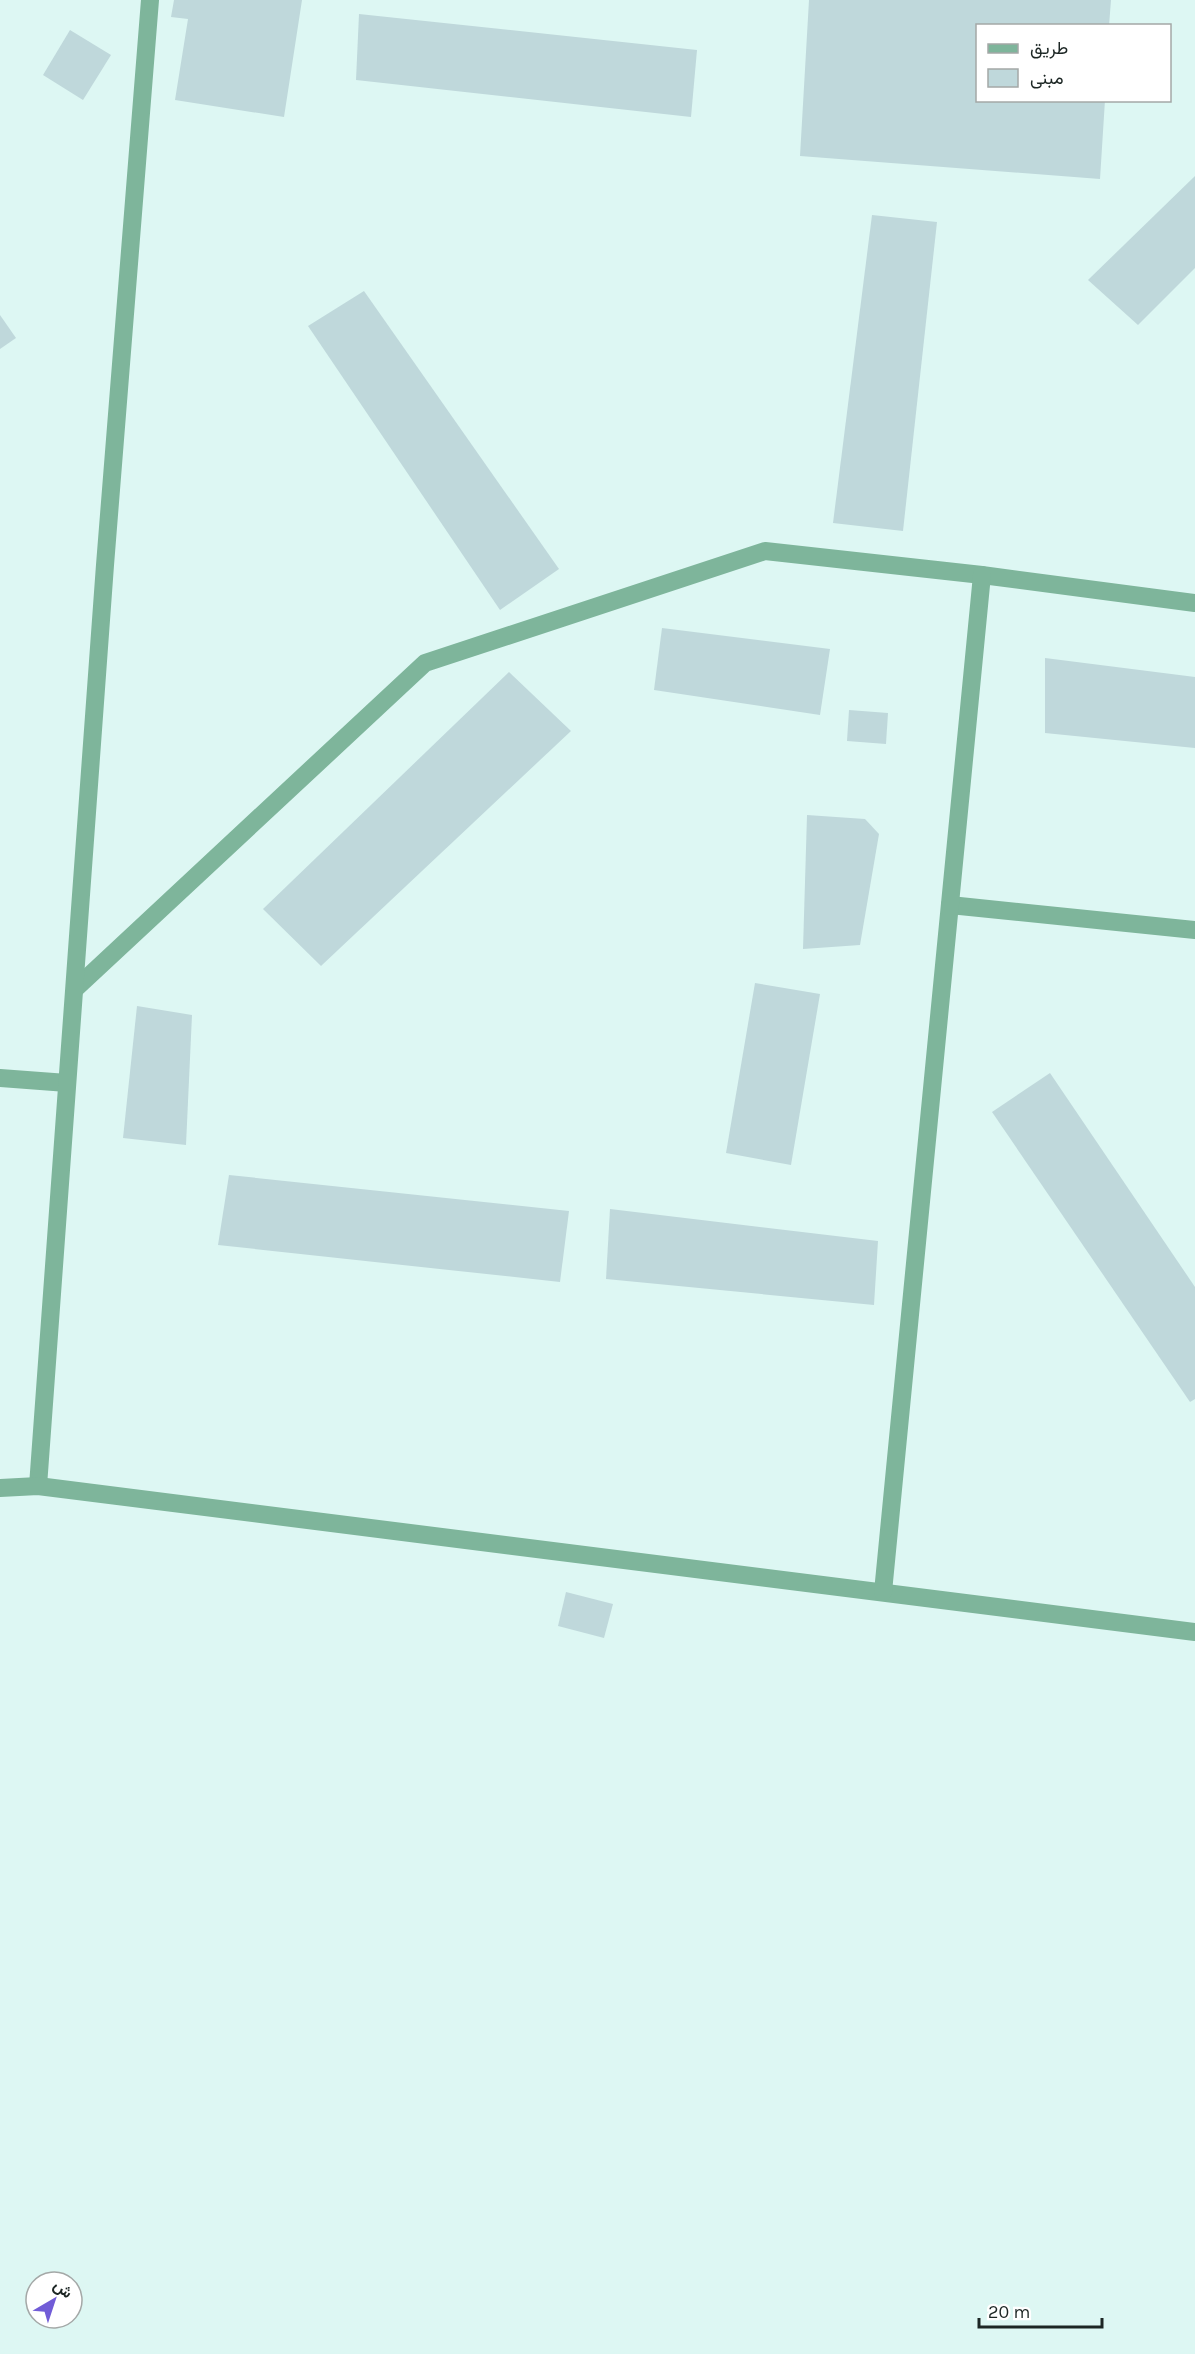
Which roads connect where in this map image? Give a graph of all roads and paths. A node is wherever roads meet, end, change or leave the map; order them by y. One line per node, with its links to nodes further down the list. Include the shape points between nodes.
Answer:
1 (150, 0): 6 (street)
2 (982, 575): 3 (street); 4 (street); 6 (street, via 765,551 425,663)
3 (1195, 603)
4 (950, 905): 5 (street); 11 (street)
5 (1195, 930)
6 (75, 990): 8 (street)
7 (0, 1078): 8 (street)
8 (67, 1083): 9 (street)
9 (38, 1486): 10 (street); 11 (street)
10 (0, 1488)
11 (883, 1592): 12 (street)
12 (1195, 1632)

